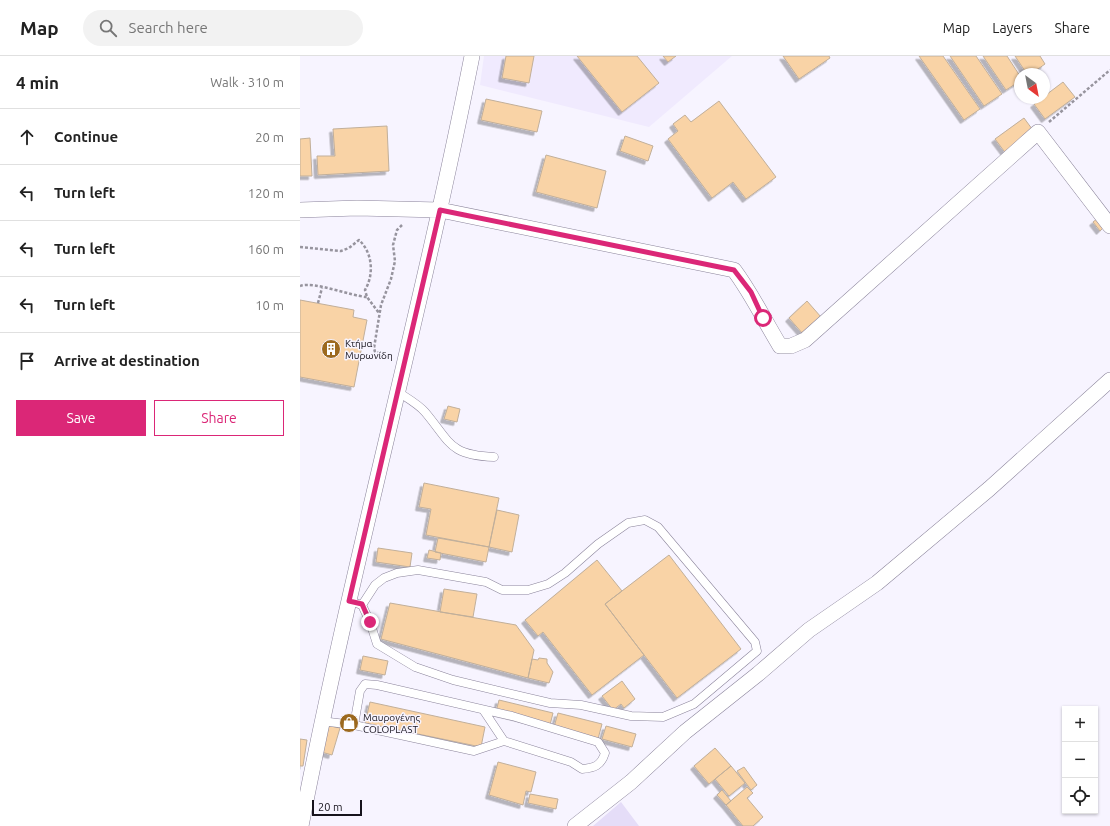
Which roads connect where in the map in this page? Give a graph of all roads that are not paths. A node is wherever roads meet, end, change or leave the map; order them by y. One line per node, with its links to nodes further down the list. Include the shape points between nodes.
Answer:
1 (472, 56): 3 (street)
2 (300, 210): 3 (street)
3 (440, 210): 4 (street, via 734,270 751,292 780,346 791,346 805,340 1038,132); 6 (street)
4 (1110, 226)
5 (1110, 380): 14 (street, via 989,489 877,583 810,630)
6 (398, 392): 7 (lane, via 421,409 460,452); 8 (street)
7 (494, 457)
8 (355, 603): 8 (lane, via 370,622 377,644 415,667 454,680 550,702 582,705 631,716 663,717 694,704 757,651 755,642 658,527 645,520 628,524 598,544 566,573 528,590 502,590 486,582 418,570 397,572 384,578); 10 (street)
9 (484, 711): 11 (lane, via 365,684 360,691); 12 (lane); 12 (lane, via 512,716 598,742 605,753 595,768 582,769 571,762)
10 (321, 720): 11 (lane); 13 (street)
11 (354, 725): 12 (lane, via 474,751)
12 (504, 741)
13 (301, 826)
14 (575, 826)

